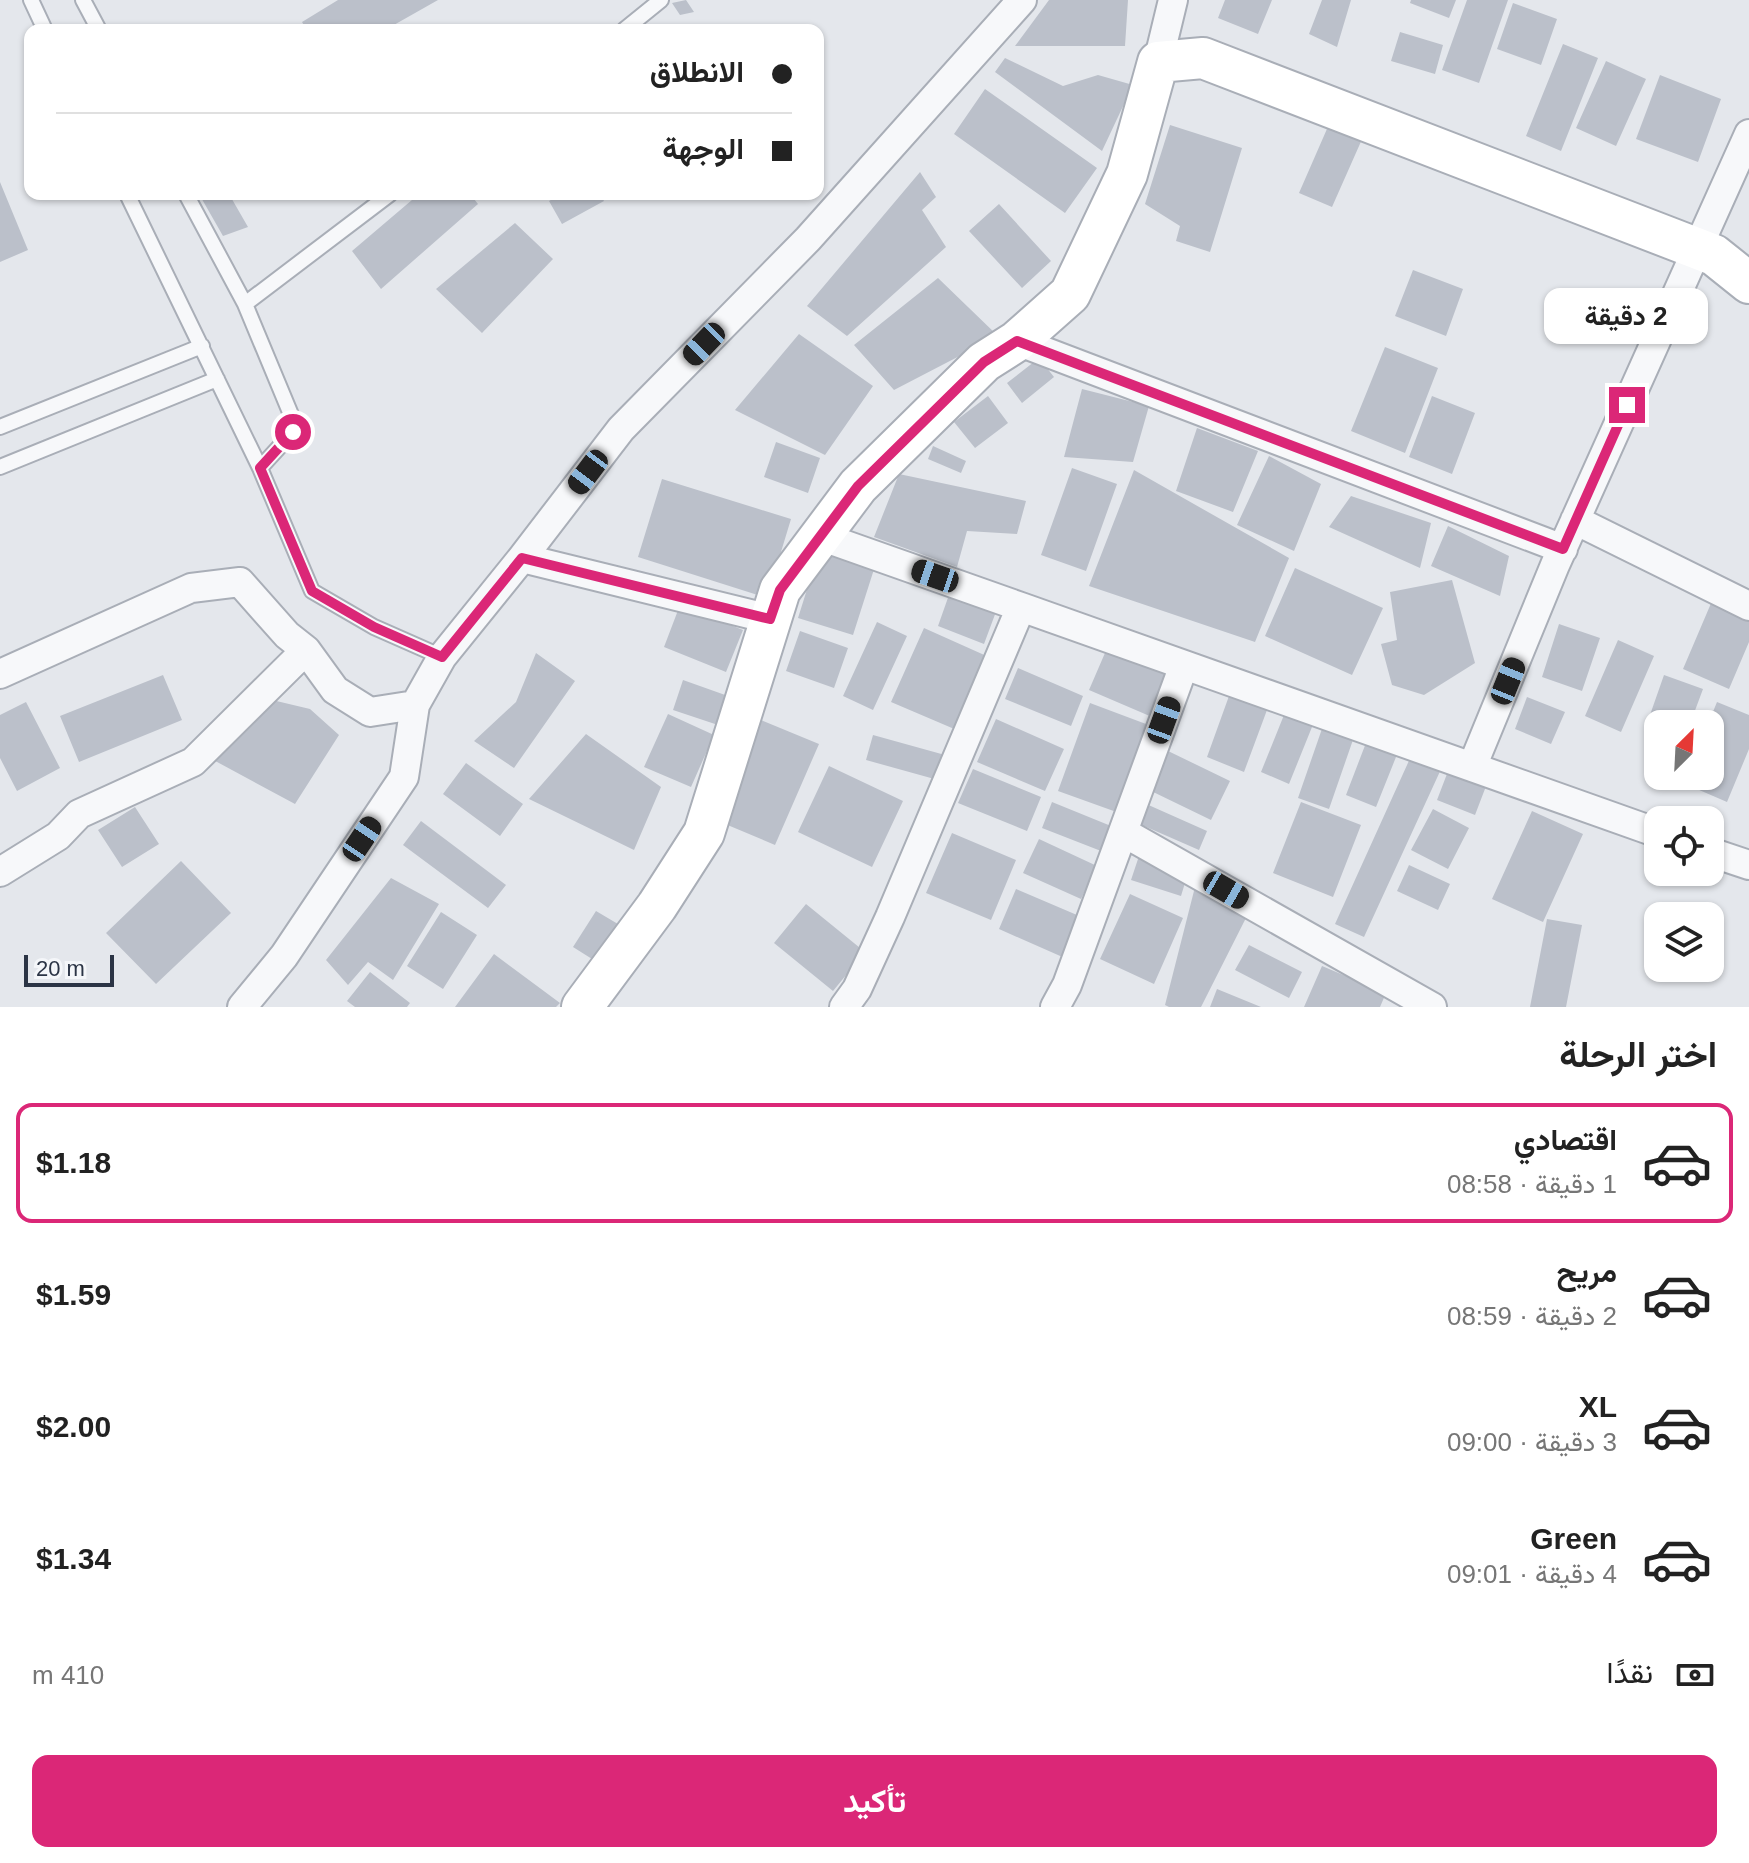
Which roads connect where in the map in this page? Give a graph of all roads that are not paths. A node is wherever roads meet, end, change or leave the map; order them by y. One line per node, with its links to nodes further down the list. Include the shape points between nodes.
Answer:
1 (31, 0): 6 (lane)
2 (83, 0): 7 (lane)
3 (661, 0): 8 (lane)
4 (1022, 0): 26 (street, via 808,239 621,429)
5 (1173, 0): 9 (street)
6 (42, 24)
7 (96, 24)
8 (631, 24)
9 (1158, 62): 14 (street, via 1203,58); 17 (street, via 1127,174 1070,294)
10 (1749, 134): 14 (street)
11 (130, 200): 18 (lane)
12 (189, 200): 16 (lane)
13 (382, 200): 16 (lane)
14 (1698, 249): 15 (street); 23 (street)
15 (1749, 283)
16 (245, 304): 22 (lane, via 292,417 293,432)
17 (1017, 341): 24 (street, via 984,362 858,486); 25 (street)
18 (202, 346): 19 (lane); 20 (lane)
19 (217, 379): 21 (lane); 22 (lane)
20 (0, 427)
21 (0, 467)
22 (260, 468): 31 (lane, via 312,591 374,627)
23 (1575, 520): 25 (street); 27 (street)
24 (820, 536): 28 (street); 29 (street, via 780,590)
25 (1563, 549): 35 (street)
26 (522, 558): 29 (street); 31 (street)
27 (1749, 606)
28 (1021, 607): 32 (street); 44 (street, via 890,917)
29 (770, 619): 43 (street, via 704,833)
30 (306, 650): 33 (street, via 240,582 191,588); 34 (street, via 335,690 370,712); 40 (street, via 193,762 79,814 58,836)
31 (442, 657): 34 (street)
32 (1184, 665): 35 (street); 37 (street)
33 (0, 674)
34 (415, 705): 42 (street, via 404,777 284,956)
35 (1472, 767): 36 (street)
36 (1644, 828)
37 (1123, 832): 41 (street); 45 (street)
38 (1724, 857): 39 (street)
39 (1749, 865)
40 (0, 872)
41 (1058, 1006)
42 (242, 1007)
43 (582, 1007)
44 (844, 1007)
45 (1432, 1007)

